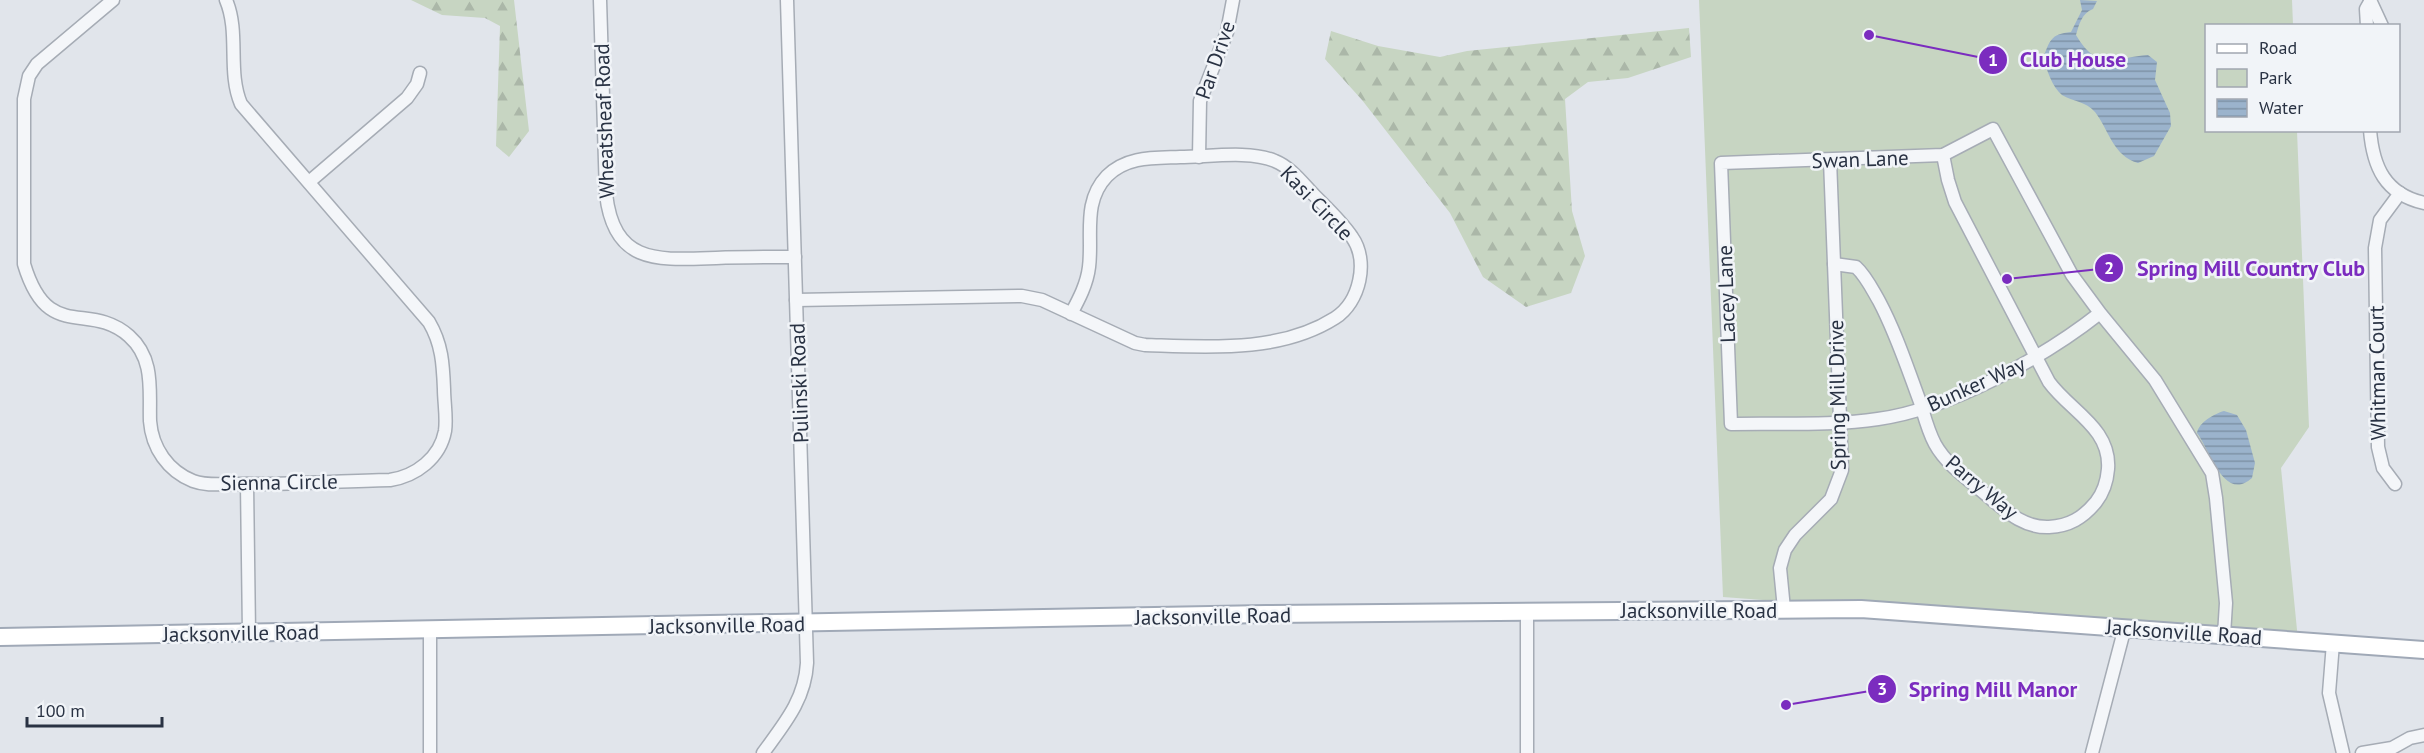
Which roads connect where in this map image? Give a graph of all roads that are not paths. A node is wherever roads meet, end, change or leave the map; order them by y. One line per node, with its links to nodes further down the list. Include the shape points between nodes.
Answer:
1 (113, 0): 27 (street, Sienna Circle, via 37,64 27,82 24,264 34,290 58,314 113,325 142,352 149,369 152,436 164,459 195,481)
2 (226, 0): 15 (street, Sienna Circle, via 231,19 233,80 241,104)
3 (600, 0): 18 (street, Wheatsheaf Road, via 606,194 617,232 640,253 663,260)
4 (787, 0): 18 (street, Pulinski Road)
5 (1233, 0): 12 (street, Par Drive, via 1227,32 1200,101)
6 (2370, 1): 7 (street); 8 (street)
7 (2367, 24)
8 (2381, 24)
9 (420, 73): 15 (street, via 407,98)
10 (2372, 133): 16 (street, via 2378,170)
11 (1943, 155): 13 (street, Swan Lane); 21 (street, Swan Lane, via 1993,129 2063,259); 23 (street, Parry Way, via 1955,202)
12 (1199, 157): 22 (street, Kasi Circle, via 1146,158 1129,162 1106,177 1092,203 1090,266); 22 (street, Kasi Circle, via 1264,157 1296,176 1356,243 1360,274 1349,304 1319,327 1258,344 1145,345)
13 (1830, 160): 14 (street, Swan Lane); 19 (street, Spring Mill Drive)
14 (1721, 163): 26 (street, Lacey Lane)
15 (309, 182): 27 (street, Sienna Circle, via 434,330 441,348 445,429 432,459 399,479)
16 (2400, 194): 17 (street); 28 (street, Whitman Court, via 2380,220 2375,248 2378,447 2383,468)
17 (2424, 203)
18 (795, 257): 20 (street, Pulinski Road)
19 (1834, 264): 24 (street, Parry Way, via 1856,267 1870,284 1898,340); 25 (street, Spring Mill Drive)
20 (796, 300): 22 (street, Kasi Circle, via 1022,296 1042,300); 31 (street, Pulinski Road)
21 (2100, 313): 23 (street, Bunker Way); 35 (street, via 2155,380 2212,473 2226,603)
22 (1071, 314)
23 (2036, 356): 24 (street, Bunker Way, via 1970,390); 24 (street, Parry Way, via 2058,394 2091,423 2106,448 2105,487 2076,521 2041,527 2014,517 1943,456)
24 (1922, 408): 25 (street, Bunker Way, via 1877,420)
25 (1840, 421): 26 (street, Bunker Way); 29 (street, Spring Mill Drive, via 1842,470 1831,499 1785,550 1780,568)
26 (1731, 424)
27 (247, 484): 34 (street)
28 (2394, 484)
29 (1784, 609): 30 (main road, Jacksonville Road); 32 (main road, Jacksonville Road, via 1882,610)
30 (1527, 612): 31 (main road, Jacksonville Road); 42 (street)
31 (805, 624): 33 (main road, Jacksonville Road); 41 (street, Pulinski Road, via 807,663 803,689 794,710)
32 (2125, 627): 35 (main road, Jacksonville Road); 43 (street)
33 (430, 630): 34 (main road, Jacksonville Road); 40 (street)
34 (249, 633): 36 (main road, Jacksonville Road)
35 (2224, 635): 37 (main road, Jacksonville Road)
36 (0, 638)
37 (2333, 643): 38 (main road, Jacksonville Road); 44 (street, via 2329,693)
38 (2424, 650)
39 (2424, 735): 45 (street, via 2392,748)
40 (430, 753)
41 (763, 753)
42 (1527, 753)
43 (2092, 753)
44 (2343, 753)
45 (2362, 753)

